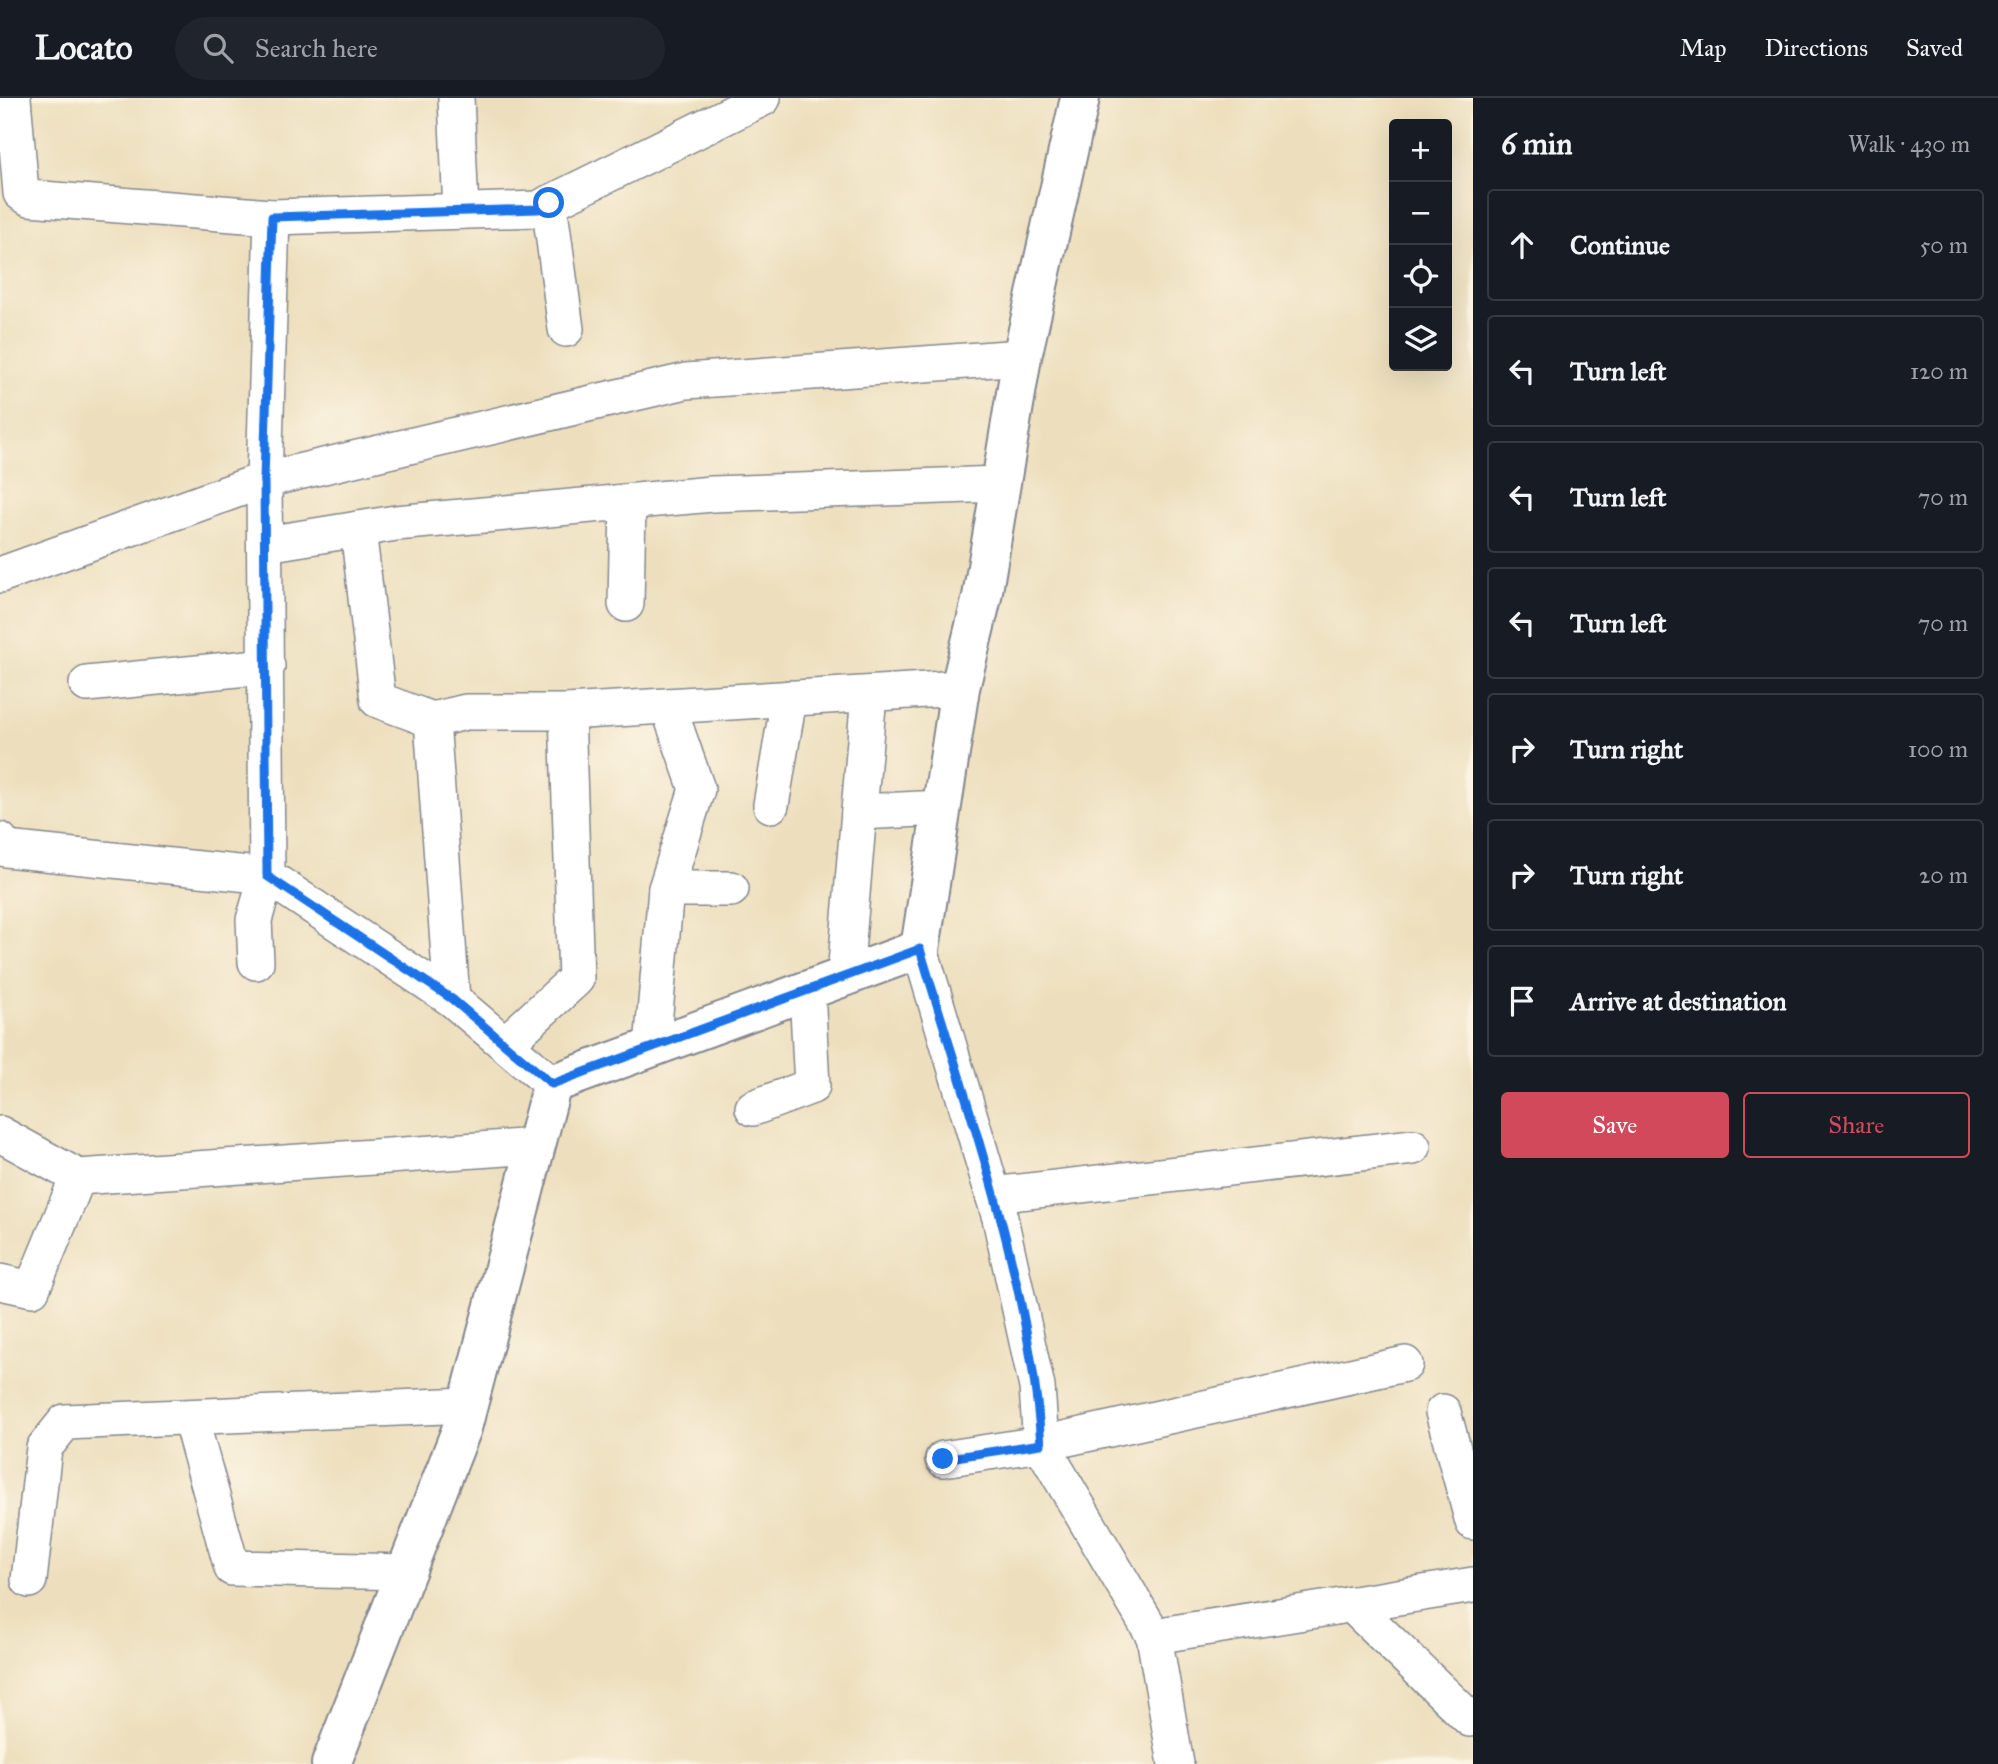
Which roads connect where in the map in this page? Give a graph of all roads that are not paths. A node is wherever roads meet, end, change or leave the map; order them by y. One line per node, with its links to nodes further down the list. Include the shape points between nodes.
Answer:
1 (13, 98): 7 (street, via 21,193 29,198)
2 (456, 98): 6 (street)
3 (763, 98): 5 (street)
4 (1080, 98): 9 (street)
5 (549, 203): 6 (street, via 538,209); 8 (street)
6 (461, 211): 7 (street)
7 (272, 217): 10 (street)
8 (566, 329)
9 (1022, 358): 10 (street, via 687,382); 11 (street)
10 (264, 480): 14 (street); 15 (street)
11 (1000, 484): 12 (street, via 712,494); 19 (street, via 982,597)
12 (628, 502): 13 (street); 16 (street)
13 (358, 528): 14 (street); 24 (street, via 378,700)
14 (267, 544): 17 (street)
15 (0, 575)
16 (626, 604)
17 (267, 666): 18 (street); 29 (street)
18 (87, 684)
19 (960, 688): 20 (street); 26 (street)
20 (869, 694): 21 (street); 27 (street)
21 (789, 698): 22 (street); 25 (street)
22 (668, 706): 23 (street); 30 (street, via 697,789)
23 (567, 712): 24 (street, via 466,712); 37 (street, via 576,979)
24 (432, 720): 36 (street)
25 (771, 805)
26 (942, 808): 27 (street); 32 (street)
27 (859, 812): 34 (street)
28 (0, 839): 29 (street, via 6,849)
29 (267, 876): 33 (street, via 254,920); 36 (street)
30 (666, 889): 31 (street); 38 (street)
31 (731, 889)
32 (920, 949): 34 (street); 45 (street)
33 (256, 962)
34 (845, 976): 35 (street)
35 (807, 990): 38 (street); 40 (street, via 812,1086)
36 (452, 999): 37 (street)
37 (505, 1044): 39 (street)
38 (652, 1047): 39 (street)
39 (552, 1084): 42 (street)
40 (753, 1108)
41 (0, 1134): 44 (street)
42 (536, 1146): 44 (street); 48 (street)
43 (1413, 1147): 45 (street)
44 (78, 1177): 46 (street, via 32,1289)
45 (993, 1195): 51 (street, via 1037,1387)
46 (0, 1282)
47 (1405, 1364): 51 (street)
48 (468, 1405): 50 (street); 54 (street)
49 (1443, 1412): 53 (street)
50 (190, 1417): 54 (street, via 232,1568); 55 (street, via 65,1423 44,1448)
51 (1041, 1444): 52 (street); 58 (street)
52 (943, 1459)
53 (1473, 1522)
54 (405, 1572): 60 (street)
55 (29, 1580)
56 (1473, 1584): 57 (street)
57 (1351, 1604): 58 (street); 59 (street)
58 (1154, 1636): 61 (street)
59 (1470, 1718)
60 (331, 1764)
61 (1176, 1764)

